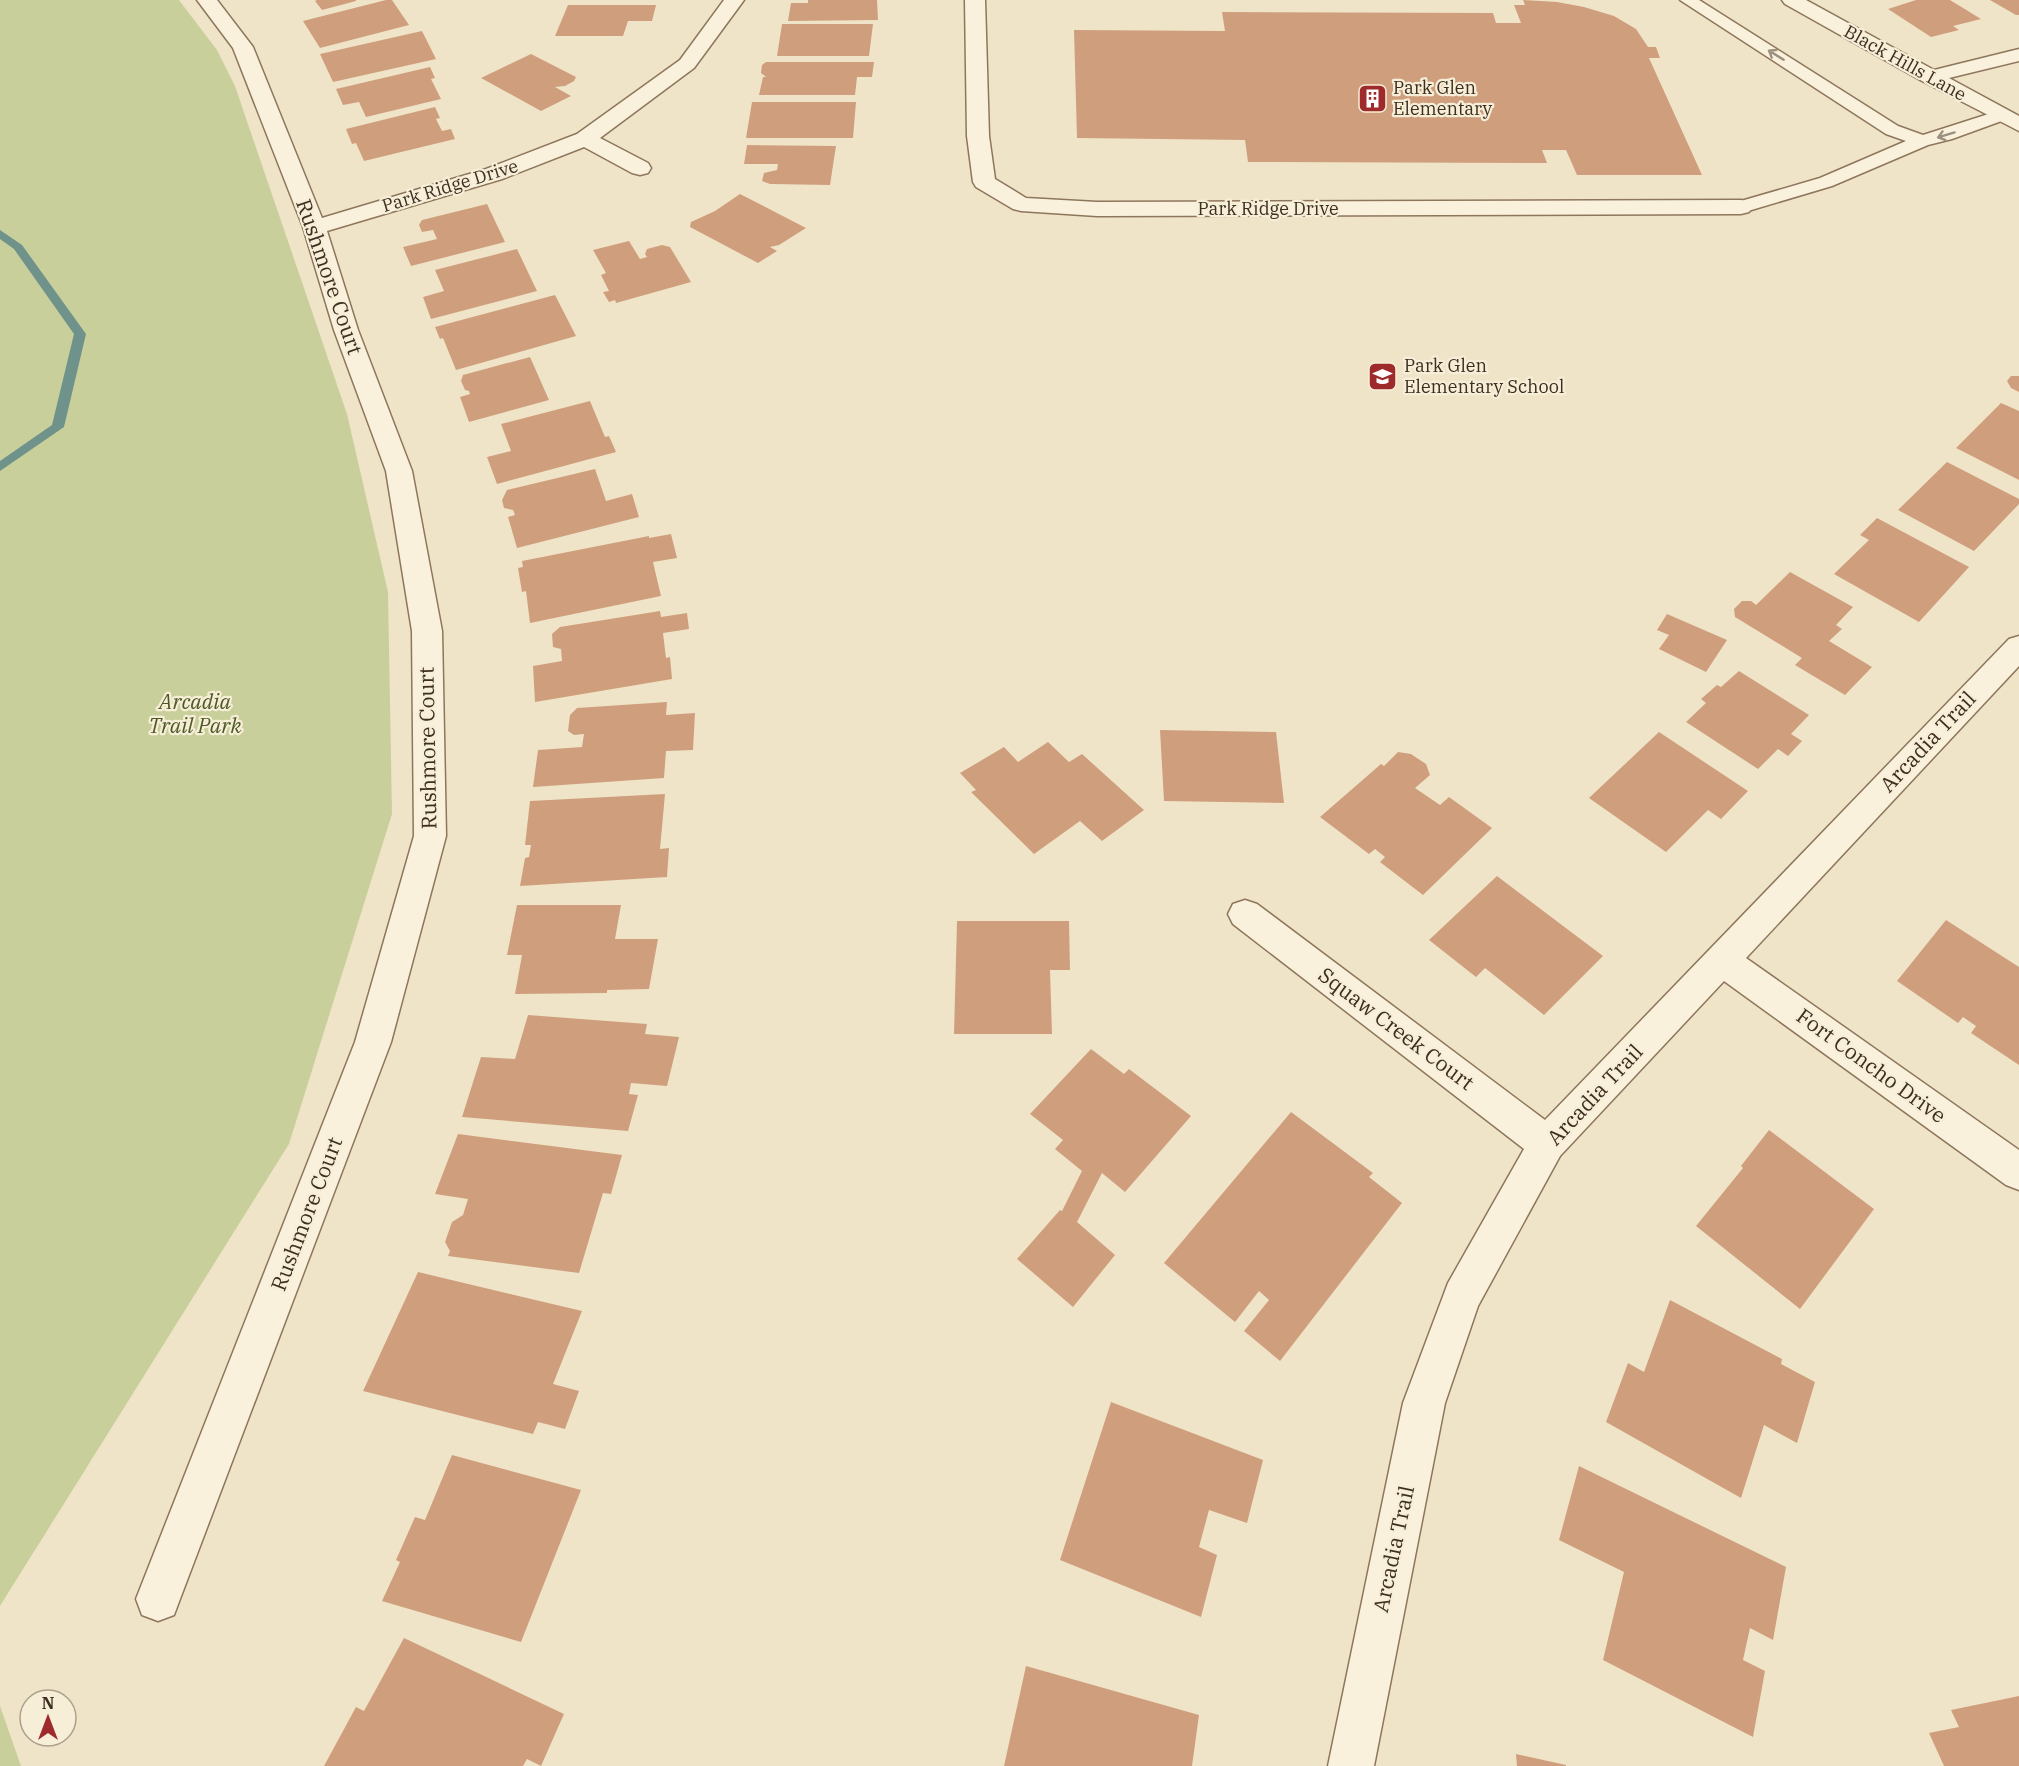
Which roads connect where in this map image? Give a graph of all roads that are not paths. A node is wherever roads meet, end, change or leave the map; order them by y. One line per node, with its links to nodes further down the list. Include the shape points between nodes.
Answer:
1 (207, 0): 14 (street, Rushmore Court, via 243,47)
2 (734, 0): 10 (street, Park Ridge Drive, via 687,64)
3 (975, 0): 13 (street, Park Ridge Drive, via 978,136 984,182 1021,204 1097,209)
4 (1688, 0): 11 (lane, one-way to 4, via 1892,130)
5 (1792, 0): 7 (street, Black Hills Lane)
6 (2019, 55): 7 (street)
7 (1929, 77): 8 (street, Black Hills Lane)
8 (2001, 116): 9 (street, Black Hills Lane); 11 (lane, one-way to 11)
9 (2019, 125)
10 (585, 139): 12 (street); 14 (street, Park Ridge Drive, via 494,174)
11 (1922, 141): 13 (lane, via 1826,182)
12 (640, 168)
13 (1741, 207)
14 (314, 227): 20 (street, Rushmore Court, via 345,330 399,471 427,631 430,836 373,1042)
15 (2019, 647): 17 (street, Arcadia Trail)
16 (1245, 914): 18 (street, Squaw Creek Court)
17 (1722, 960): 18 (street, Arcadia Trail); 19 (street, Fort Concho Drive)
18 (1547, 1144): 21 (street, Arcadia Trail, via 1462,1298 1424,1403)
19 (2019, 1172)
20 (158, 1599)
21 (1351, 1766)

